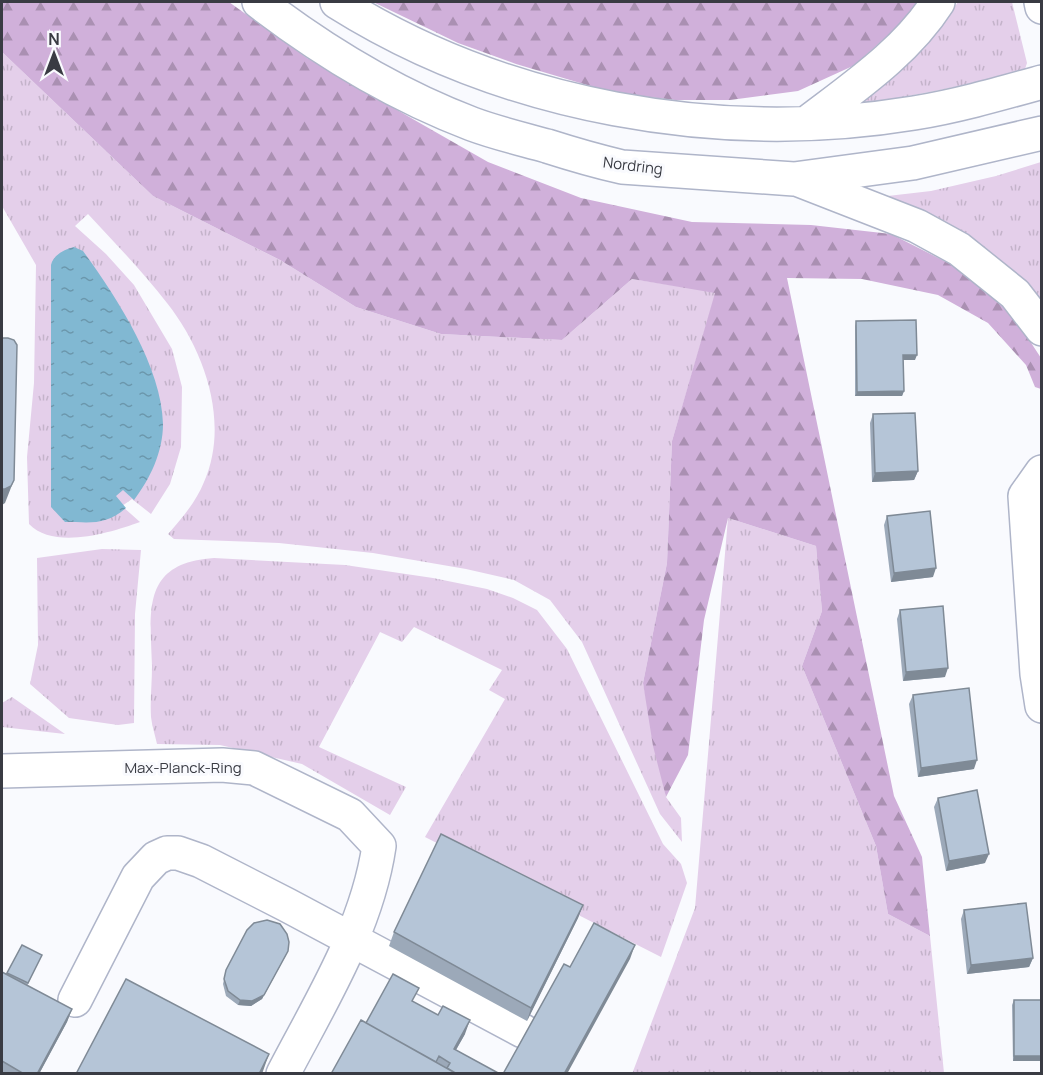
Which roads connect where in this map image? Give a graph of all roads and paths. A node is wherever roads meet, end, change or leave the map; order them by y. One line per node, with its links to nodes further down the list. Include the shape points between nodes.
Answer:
1 (258, 2): 9 (street, Nordring, via 360,69 472,124 622,166)
2 (337, 2): 7 (street, via 449,59 570,99 669,118)
3 (938, 2): 7 (street, via 926,21 878,69)
4 (1041, 2): 5 (street)
5 (1041, 7)
6 (1041, 82): 7 (street, via 914,113)
7 (807, 123)
8 (1041, 133): 9 (street, Nordring, via 913,163)
9 (794, 178): 10 (street, via 917,226 959,249 1015,294)
10 (1041, 329)
11 (1033, 484): 12 (street)
12 (1041, 706)
13 (2, 771): 14 (street, Max-Planck-Ring, via 222,765 254,768 350,814 379,846 375,874)
14 (352, 940): 15 (street, via 201,861 167,853 156,858 138,877); 16 (street); 17 (street, Max-Planck-Ring)
15 (75, 1000)
16 (523, 1031)
17 (282, 1074)

